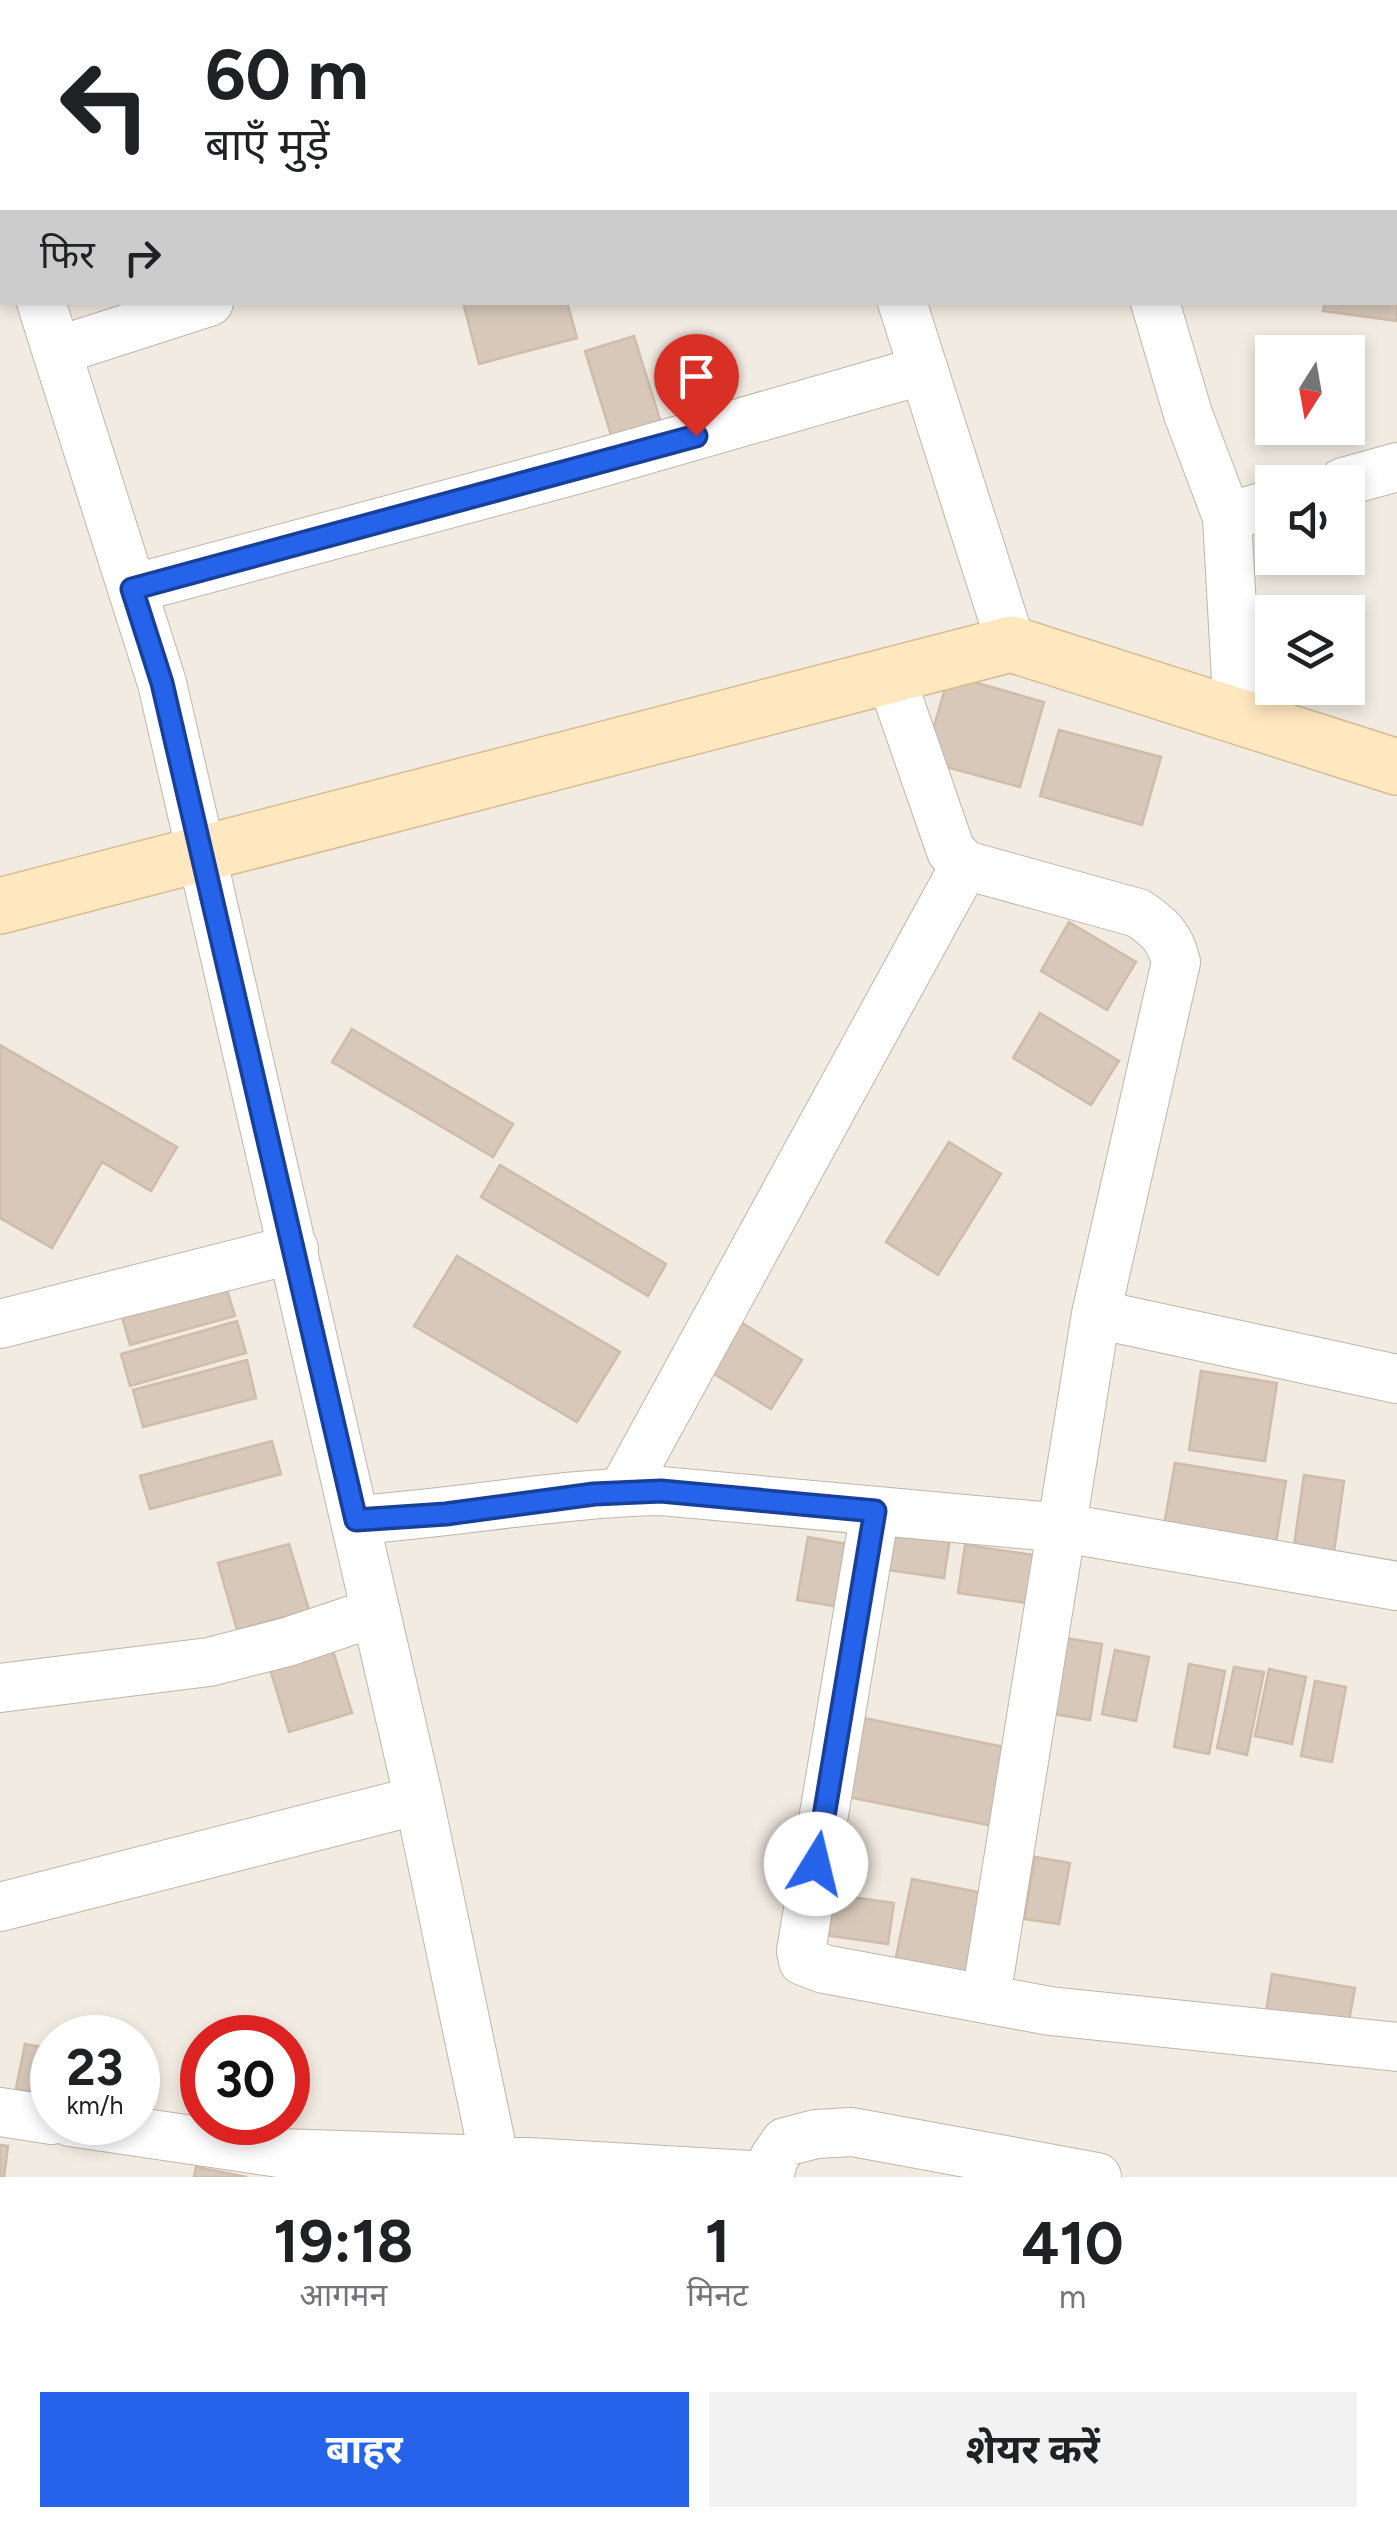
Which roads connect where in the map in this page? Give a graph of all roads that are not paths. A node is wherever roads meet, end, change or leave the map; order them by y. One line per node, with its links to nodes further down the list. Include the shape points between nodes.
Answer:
1 (43, 305): 5 (street)
2 (199, 305): 5 (street)
3 (903, 305): 6 (street)
4 (1156, 305): 10 (street)
5 (56, 350): 11 (street)
6 (924, 370): 11 (street); 12 (street)
7 (1397, 467): 8 (street)
8 (1365, 476)
9 (1255, 509): 10 (street)
10 (1228, 517): 14 (street)
11 (132, 589): 16 (street)
12 (1011, 644): 13 (street); 14 (street)
13 (890, 674): 16 (street); 17 (street, via 951,851)
14 (1238, 716): 15 (street)
15 (1397, 766)
16 (202, 852): 18 (street); 19 (street)
17 (965, 865): 20 (street, via 1138,913 1172,945 1176,962); 23 (street)
18 (0, 906)
19 (294, 1249): 21 (street); 25 (street)
20 (1096, 1314): 22 (street); 26 (street)
21 (0, 1324)
22 (1397, 1378)
23 (622, 1492): 24 (street); 25 (street)
24 (875, 1511): 26 (street); 32 (street, via 803,1961)
25 (356, 1520): 28 (street)
26 (1064, 1528): 27 (street); 32 (street)
27 (1397, 1586)
28 (376, 1612): 29 (street, via 209,1662); 30 (street)
29 (0, 1688)
30 (419, 1800): 31 (street); 38 (street)
31 (0, 1907)
32 (986, 1997): 33 (street, via 1050,2011)
33 (1397, 2047)
34 (0, 2112): 35 (street)
35 (30, 2117)
36 (160, 2135): 37 (street)
37 (325, 2166): 38 (street)
38 (496, 2168): 40 (street)
39 (1067, 2174): 40 (street, via 852,2132 784,2142)
40 (769, 2177)

